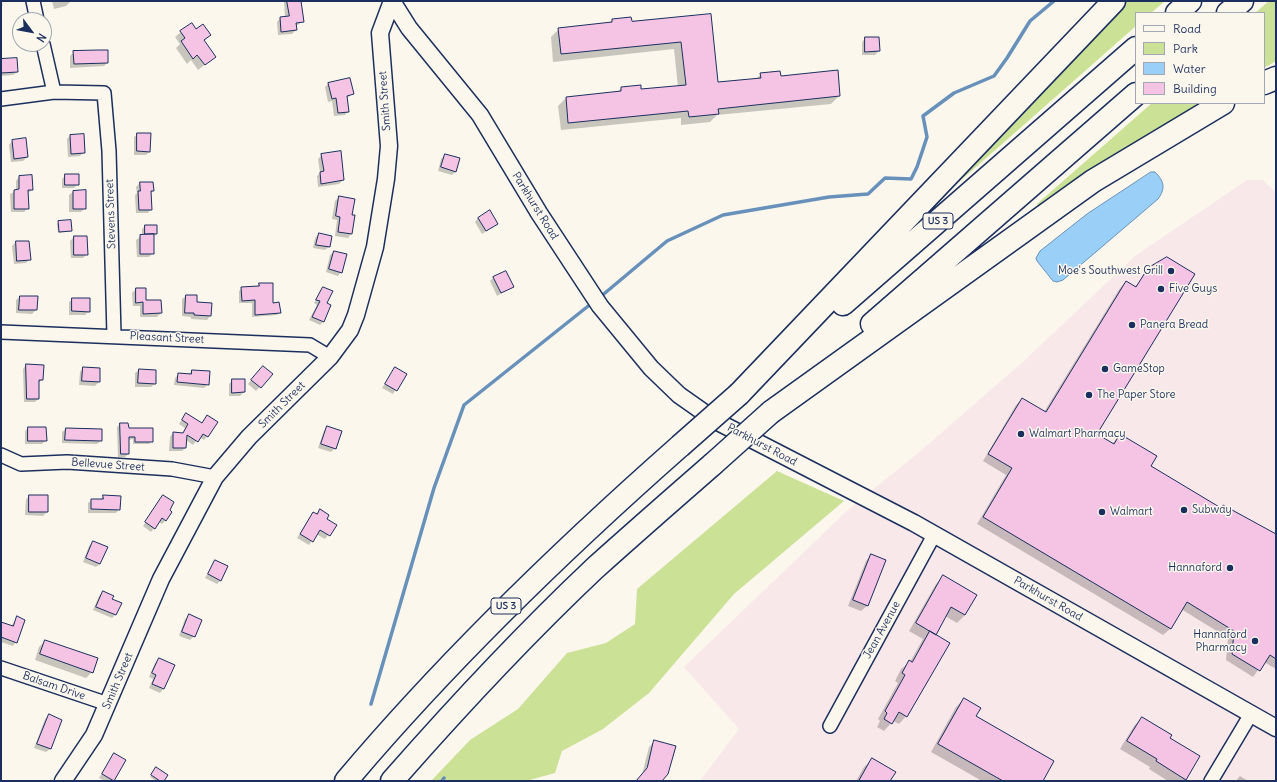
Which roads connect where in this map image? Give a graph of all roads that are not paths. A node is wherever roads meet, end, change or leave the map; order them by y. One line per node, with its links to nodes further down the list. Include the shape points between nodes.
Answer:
1 (32, 1): 6 (street)
2 (392, 1): 19 (street, Smith Street, via 380,33 389,146 383,205 375,247 356,315 344,339); 24 (street, Parkhurst Road, via 409,28 480,115 580,278 651,368 701,412)
3 (1114, 1): 20 (highway)
4 (1190, 1): 7 (highway)
5 (1242, 1): 8 (highway)
6 (35, 12)
7 (1178, 12)
8 (1229, 12)
9 (1135, 49): 20 (highway, US 3)
10 (45, 52): 13 (street)
11 (1276, 78): 12 (highway)
12 (1265, 83)
13 (54, 92): 15 (street); 18 (street, Stevens Street, via 104,93 109,151)
14 (1135, 95): 21 (highway)
15 (1, 99)
16 (1221, 104): 21 (highway, via 1093,181)
17 (1, 332): 18 (street, Pleasant Street)
18 (114, 335): 19 (street, Pleasant Street, via 310,345)
19 (330, 357): 23 (street, Smith Street, via 249,437)
20 (739, 394): 31 (highway, US 3, bridge, via 601,515 483,629 410,707)
21 (772, 412): 32 (highway, bridge, via 595,569 534,628)
22 (1, 455): 23 (street, Bellevue Street, via 21,464 66,462 172,469)
23 (215, 477): 26 (street, Smith Street, via 161,579)
24 (934, 535): 27 (street, Parkhurst Road); 28 (street, Jean Avenue)
25 (1, 668): 26 (street, Balsam Drive)
26 (108, 704): 30 (street, Smith Street, via 94,735)
27 (1250, 714): 29 (street, Parkhurst Road); 33 (street)
28 (830, 726)
29 (1276, 728)
30 (63, 781)
31 (346, 781)
32 (392, 781)
33 (1211, 781)

